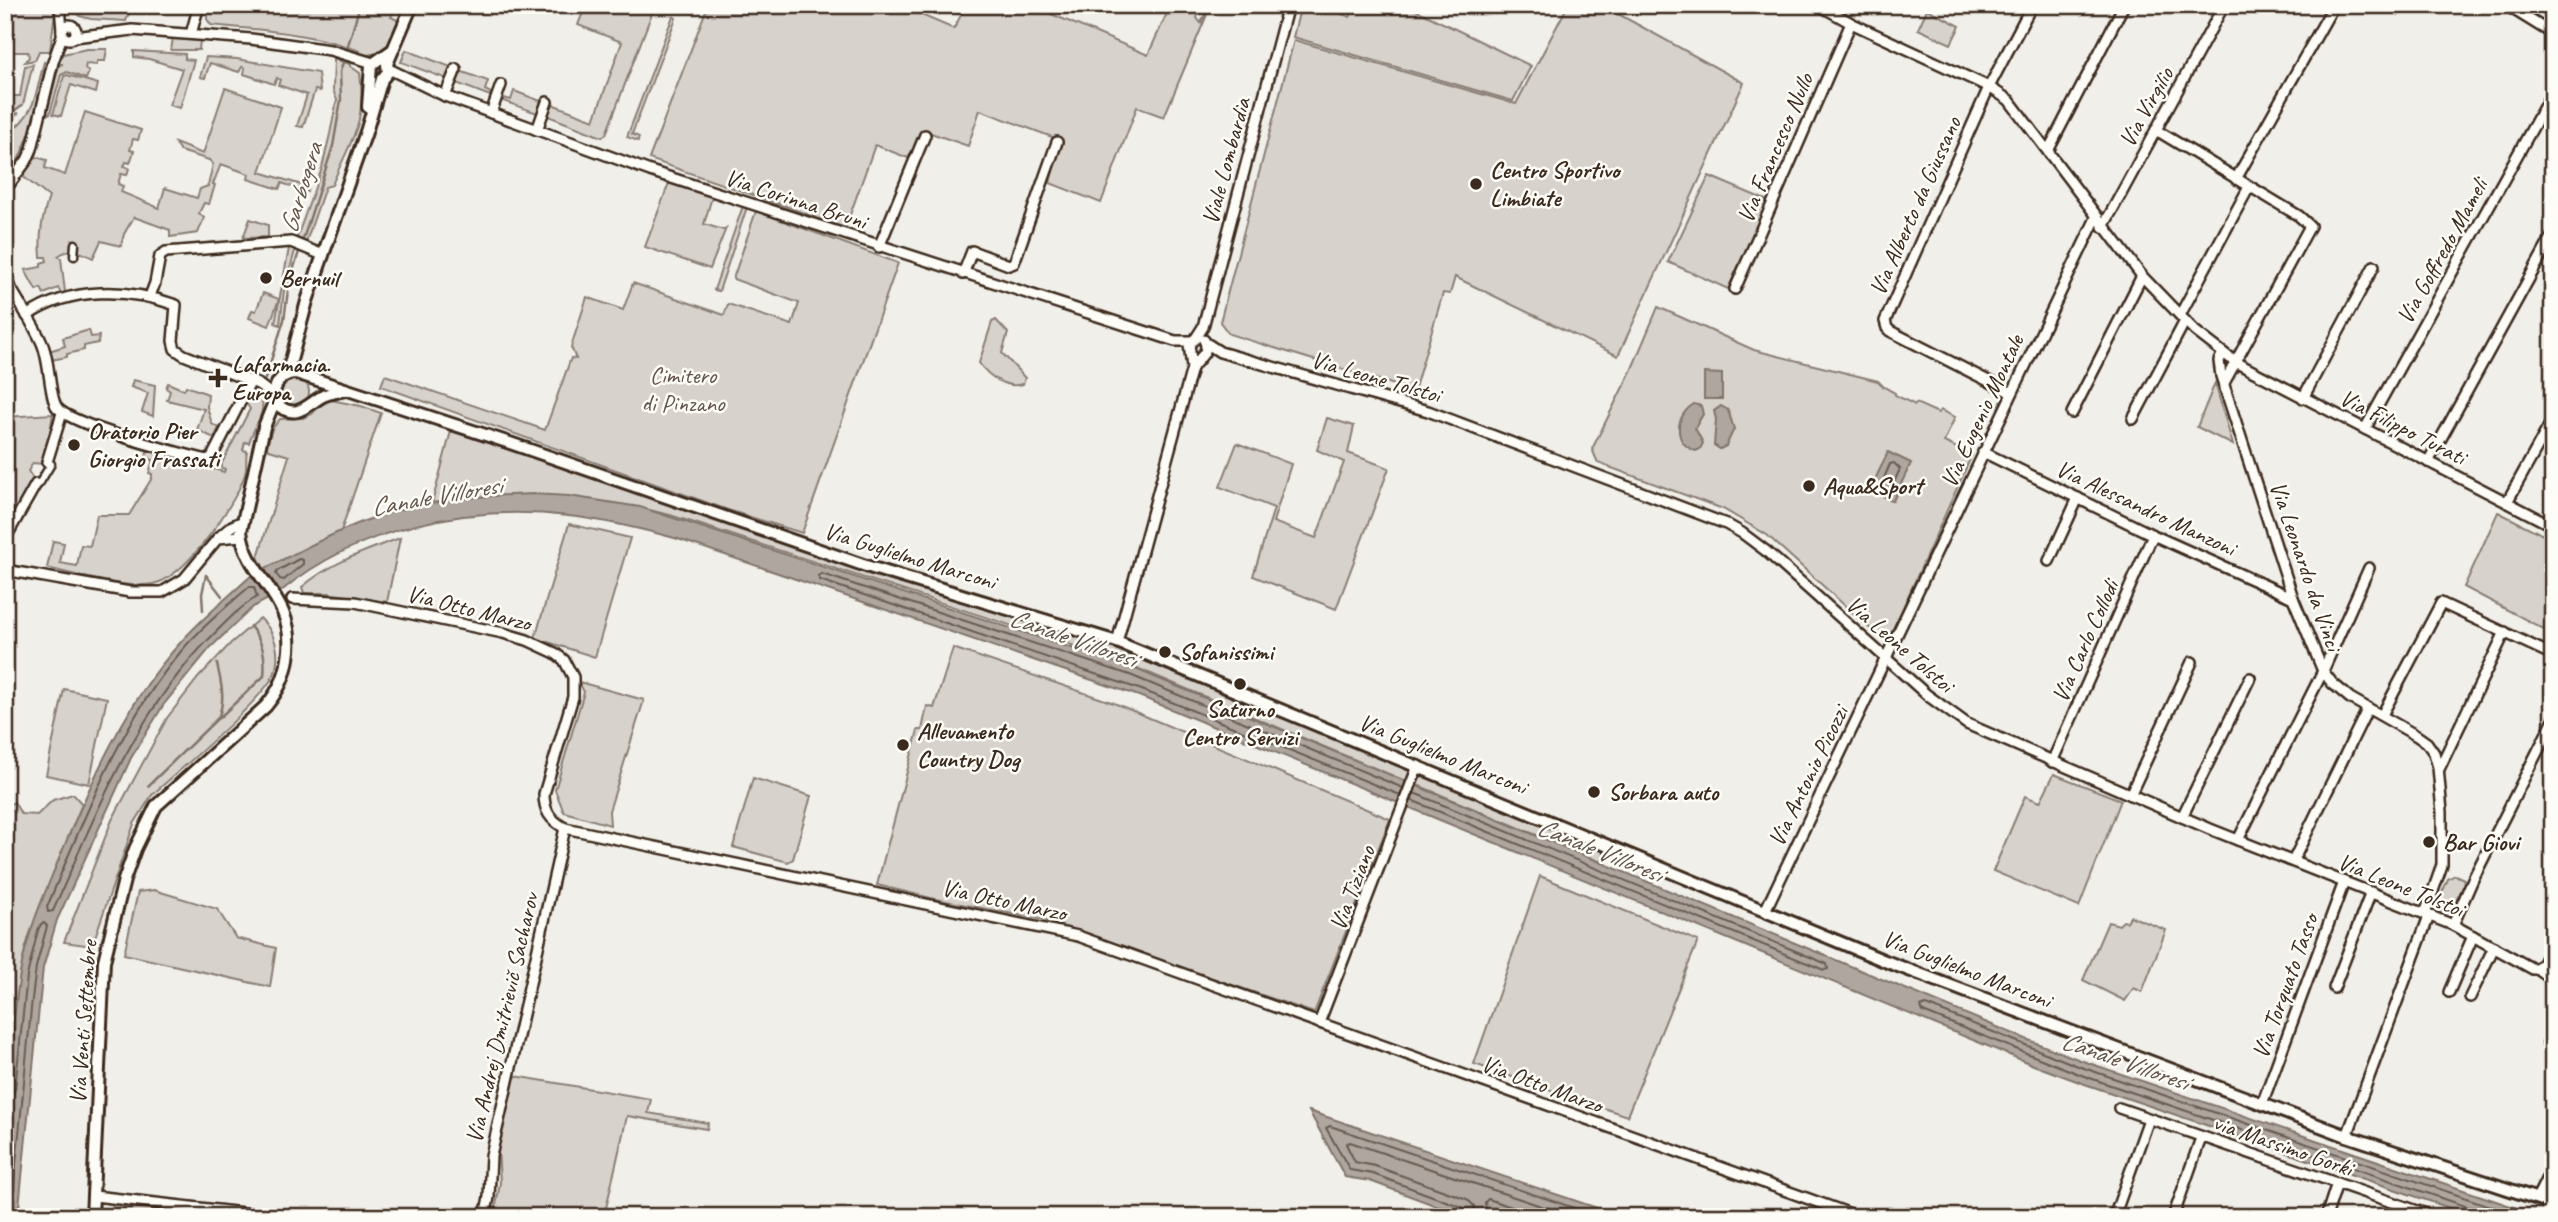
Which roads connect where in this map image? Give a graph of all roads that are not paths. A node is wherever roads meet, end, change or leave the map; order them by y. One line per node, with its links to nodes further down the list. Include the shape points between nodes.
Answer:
1 (412, 5): 17 (street, via 396,47)
2 (1287, 5): 47 (street, Viale Lombardia)
3 (1819, 5): 11 (street)
4 (2032, 5): 19 (street)
5 (2124, 5): 28 (street)
6 (2224, 5): 25 (street, Via Virgilio)
7 (2334, 5): 29 (street)
8 (2506, 5): 14 (street)
9 (199, 6): 13 (street); 15 (street, via 197,20)
10 (60, 9): 12 (street)
11 (1851, 23): 19 (street); 43 (street, Via Francesco Nullo)
12 (68, 33): 13 (street, Via Corinna Bruni, via 132,30); 31 (street, via 53,62 32,149)
13 (191, 34): 15 (street, Via Corinna Bruni)
14 (2553, 34)
15 (203, 35): 17 (street, Via Corinna Bruni, via 334,50)
16 (456, 69): 21 (street)
17 (380, 70): 21 (street, Via Corinna Bruni); 37 (street, via 366,132)
18 (501, 85): 23 (street)
19 (1989, 88): 28 (street, via 2017,107); 59 (street, Via Alberto da Giussano, via 1885,325)
20 (2553, 91): 69 (street, Via Goffredo Mameli)
21 (445, 96): 23 (street, Via Corinna Bruni)
22 (547, 102): 24 (street)
23 (491, 113): 24 (street, Via Corinna Bruni)
24 (537, 130): 36 (street, Via Corinna Bruni)
25 (2156, 130): 29 (street); 33 (street, Via Virgilio)
26 (925, 135): 36 (street)
27 (1057, 142): 40 (street, via 1014,263 972,251)
28 (2049, 149): 32 (street)
29 (2236, 179): 30 (street)
30 (2249, 187): 46 (street); 52 (street, via 2310,226)
31 (5, 190)
32 (2096, 218): 33 (street); 59 (street, Via Eugenio Montale)
33 (2103, 227): 41 (street)
34 (2553, 235): 71 (street)
35 (75, 244): 38 (street)
36 (879, 247): 40 (street, Via Corinna Bruni)
37 (323, 255): 44 (street, via 291,242 166,252 160,256); 48 (street)
38 (74, 256)
39 (2374, 266): 61 (street)
40 (963, 274): 47 (street, Via Corinna Bruni)
41 (2142, 276): 46 (street); 64 (street)
42 (5, 277): 45 (street)
43 (1735, 289)
44 (150, 296): 45 (street, via 91,293); 56 (street, via 176,305 175,349)
45 (27, 316): 65 (street, via 43,345 55,405)
46 (2183, 318): 50 (street); 66 (street)
47 (1196, 344): 49 (street, Via Leone Tolstoi); 51 (street, Via Corinna Bruni, via 1197,356); 53 (street)
48 (294, 345): 54 (street, via 296,364); 55 (street)
49 (1220, 352): 51 (street, Via Leone Tolstoi); 90 (street, Via Leone Tolstoi, via 1428,411 1726,524 1766,551)
50 (2222, 353): 52 (street); 57 (street, Via Leonardo da Vinci, via 2219,369)
51 (1203, 354): 53 (street)
52 (2235, 362): 57 (street); 61 (street, Via Filippo Turati)
53 (1192, 368): 88 (street)
54 (306, 377): 55 (street); 58 (street, Via Guglielmo Marconi); 62 (street, via 313,394)
55 (282, 378): 56 (street, via 269,386); 60 (street)
56 (254, 383): 60 (street); 65 (street, via 209,459 113,434)
57 (2224, 383): 85 (street, Via Leonardo da Vinci)
58 (345, 390): 62 (street, via 324,395); 88 (street, Via Guglielmo Marconi, via 866,566)
59 (2011, 392): 70 (street, Via Eugenio Montale)
60 (275, 398): 63 (street); 68 (street, Via Venti Settembre)
61 (2303, 398): 69 (street, Via Filippo Turati)
62 (308, 407): 63 (street)
63 (286, 411): 68 (street)
64 (2072, 412)
65 (62, 413): 72 (street)
66 (2133, 419)
67 (2553, 419): 75 (street)
68 (264, 427): 76 (street, Via Venti Settembre)
69 (2365, 429): 71 (street, Via Filippo Turati)
70 (1983, 452): 74 (street, Via Alessandro Manzoni); 90 (street, Via Eugenio Montale)
71 (2428, 462): 75 (street, Via Filippo Turati)
72 (49, 463): 73 (street)
73 (38, 484): 81 (street)
74 (2078, 498): 78 (street, Via Alessandro Manzoni); 82 (street)
75 (2507, 502): 77 (street, Via Filippo Turati)
76 (241, 522): 79 (street, Via Venti Settembre); 80 (street)
77 (2552, 525)
78 (2153, 535): 85 (street, Via Alessandro Manzoni); 99 (street, Via Carlo Collodi)
79 (241, 536): 80 (street); 130 (street, Via Venti Settembre, via 286,614 288,665 266,706 156,806 135,849 104,961)
80 (218, 538): 84 (street, via 184,579 162,592 130,592)
81 (5, 539)
82 (2049, 561)
83 (2369, 568): 92 (street)
84 (5, 570)
85 (2292, 598): 92 (street, Via Leonardo da Vinci)
86 (292, 599): 104 (street, Via Otto Marzo, via 355,602 503,633 564,660 573,677 573,697 544,805 548,815)
87 (2505, 632): 89 (street); 95 (street, via 2441,603); 98 (street)
88 (1117, 642): 100 (street, Via Guglielmo Marconi)
89 (2553, 655)
90 (1886, 659): 99 (street, Via Leone Tolstoi, via 1967,724); 109 (street, Via Antonio Picozzi)
91 (2192, 662): 102 (street)
92 (2323, 671): 94 (street, Via Leonardo da Vinci, via 2340,691); 105 (street)
93 (2249, 678): 103 (street)
94 (2368, 708): 95 (street, Via Leonardo da Vinci); 106 (street)
95 (2382, 715): 97 (street, Via Leonardo da Vinci)
96 (2553, 721): 111 (street)
97 (2434, 752): 98 (street); 101 (street)
98 (2447, 752): 101 (street)
99 (2052, 762): 102 (street, Via Leone Tolstoi)
100 (1418, 766): 109 (street, Via Guglielmo Marconi); 120 (street, Via Tiziano)
101 (2438, 770): 110 (street, via 2442,865)
102 (2130, 795): 103 (street, Via Leone Tolstoi)
103 (2182, 817): 105 (street, Via Leone Tolstoi)
104 (565, 828): 120 (street, Via Otto Marzo, via 1062,932); 136 (street, Via Andrej Dmitrievič Sacharov, via 491,1156)
105 (2238, 840): 106 (street, Via Leone Tolstoi)
106 (2294, 861): 107 (street, Via Leone Tolstoi)
107 (2344, 881): 108 (street, Via Leone Tolstoi); 123 (street, Via Torquato Tasso)
108 (2371, 892): 110 (street, Via Leone Tolstoi); 117 (street)
109 (1765, 911): 123 (street, Via Guglielmo Marconi)
110 (2427, 915): 111 (street, Via Leone Tolstoi); 126 (street)
111 (2453, 926): 112 (street, Via Leone Tolstoi)
112 (2473, 936): 114 (street, Via Leone Tolstoi); 118 (street)
113 (2553, 944): 115 (street)
114 (2494, 947): 115 (street, Via Leone Tolstoi); 119 (street)
115 (2537, 969): 116 (street, Via Leone Tolstoi)
116 (2553, 979)
117 (2334, 988)
118 (2449, 992)
119 (2470, 997)
120 (1319, 1023): 137 (street, Via Otto Marzo)
121 (2553, 1033): 122 (street)
122 (2548, 1043)
123 (2262, 1104): 126 (street, Via Guglielmo Marconi)
124 (2119, 1108): 125 (street, via Massimo Gorki)
125 (2149, 1119): 127 (street, via Massimo Gorki); 138 (street)
126 (2347, 1136): 131 (street, Via Guglielmo Marconi)
127 (2201, 1138): 129 (street, via Massimo Gorki); 139 (street)
128 (2553, 1166): 131 (street)
129 (2337, 1183): 133 (street, via Massimo Gorki); 140 (street)
130 (94, 1196): 134 (street, Via Venti Settembre); 135 (street)
131 (2537, 1198): 132 (street, Via Guglielmo Marconi)
132 (2553, 1204)
133 (2416, 1214): 141 (street, via Massimo Gorki)
134 (92, 1217)
135 (280, 1217)
136 (485, 1217)
137 (1859, 1217)
138 (2114, 1217)
139 (2173, 1217)
140 (2326, 1217)
141 (2435, 1217)

